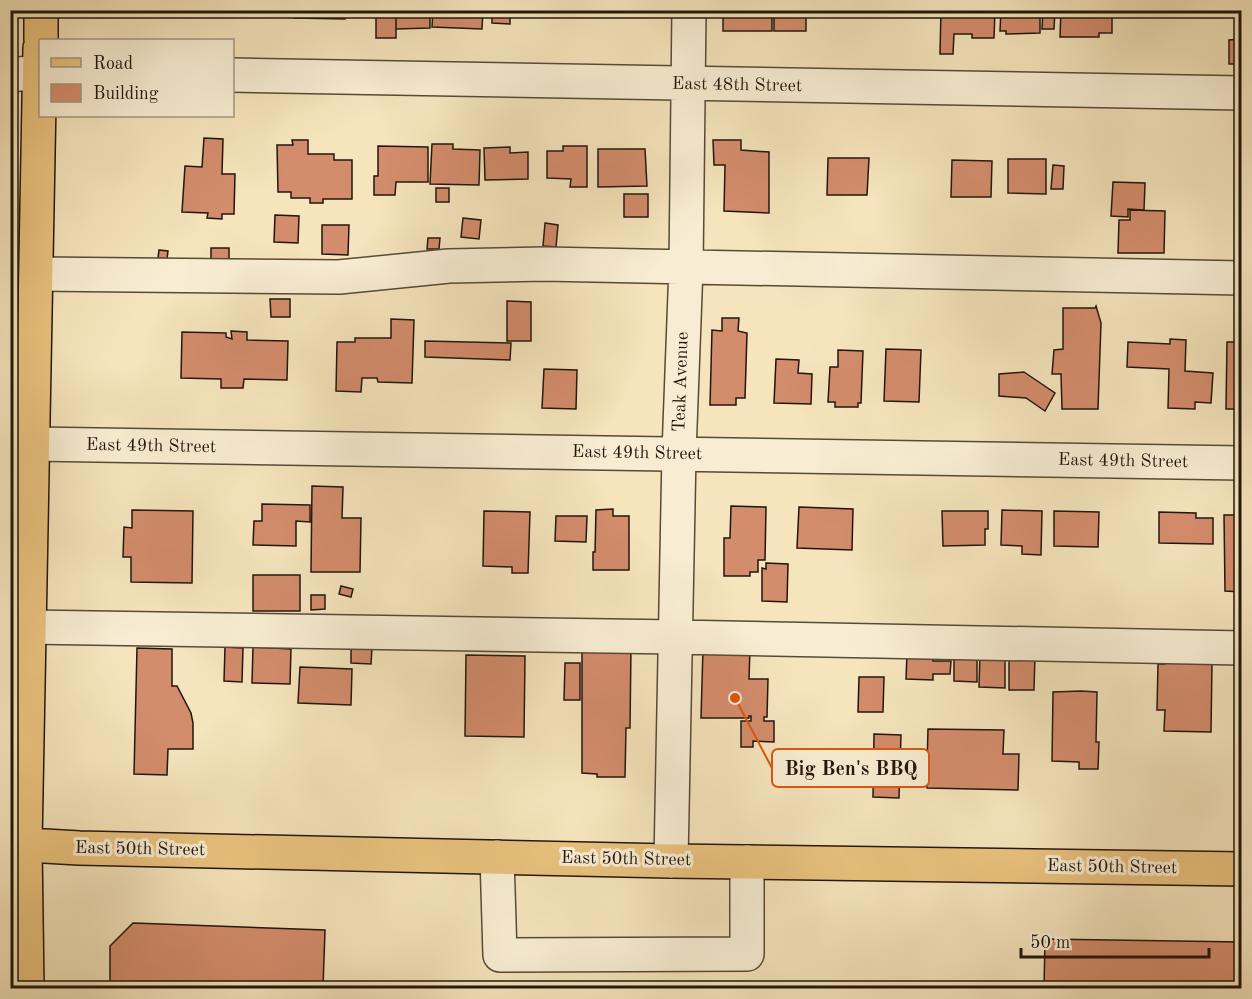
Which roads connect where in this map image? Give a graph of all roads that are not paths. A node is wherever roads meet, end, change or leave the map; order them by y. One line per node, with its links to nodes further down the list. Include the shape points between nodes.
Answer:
1 (41, 10): 3 (main road)
2 (689, 10): 7 (street, Teak Avenue)
3 (41, 39)
4 (39, 72): 5 (street)
5 (10, 75)
6 (234, 75): 7 (street, East 48th Street)
7 (688, 84): 8 (street, East 48th Street); 10 (street, Teak Avenue)
8 (1242, 93)
9 (39, 117): 11 (main road)
10 (686, 267): 11 (street, via 449,266 339,277); 12 (street); 14 (street, Teak Avenue)
11 (37, 274): 13 (main road)
12 (1242, 278)
13 (33, 444): 14 (street, East 49th Street); 16 (main road)
14 (679, 453): 15 (street, East 49th Street); 17 (street, Teak Avenue)
15 (1242, 463)
16 (28, 627): 17 (street); 19 (main road)
17 (676, 636): 18 (street); 21 (street, Teak Avenue)
18 (1242, 648)
19 (18, 844): 20 (main road, East 50th Street); 24 (main road)
20 (497, 857): 21 (main road, East 50th Street); 22 (street, via 500,955 747,954)
21 (671, 861): 22 (main road, East 50th Street)
22 (747, 862): 23 (main road, East 50th Street)
23 (1242, 869)
24 (27, 988)

